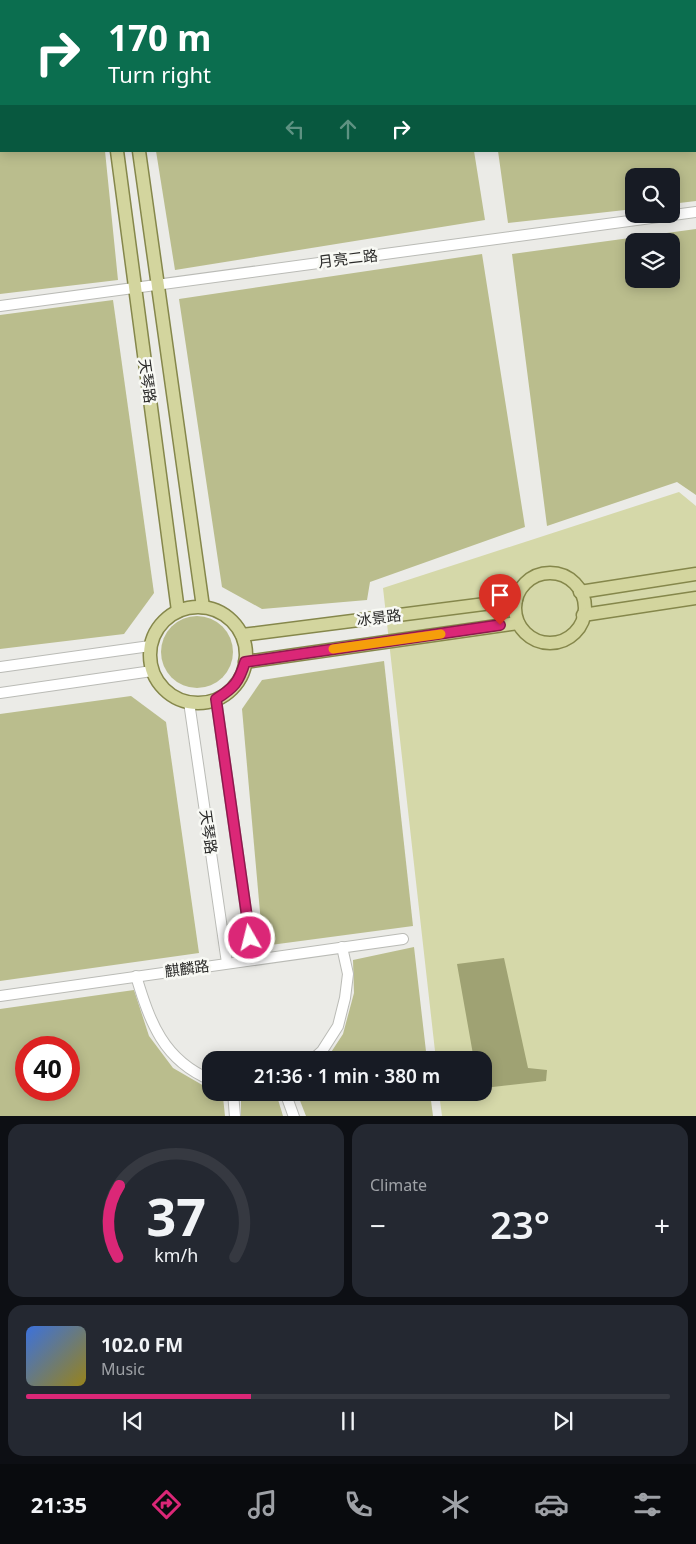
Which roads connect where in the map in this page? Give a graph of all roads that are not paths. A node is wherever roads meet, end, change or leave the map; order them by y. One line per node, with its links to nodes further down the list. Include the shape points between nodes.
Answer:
1 (117, 152): 5 (main road, 天琴路)
2 (139, 152): 4 (main road, 天琴路)
3 (696, 212): 4 (street, 月亮二路)
4 (158, 284): 5 (street, 月亮二路); 11 (main road, 天琴路)
5 (135, 287): 6 (street, 月亮二路); 12 (main road, 天琴路)
6 (0, 306)
7 (696, 574): 8 (main road)
8 (580, 592): 10 (main road, via 570,579 545,572 527,581); 13 (main road)
9 (696, 598): 13 (main road)
10 (516, 600): 14 (main road); 15 (main road, 冰景路)
11 (203, 607): 12 (main road); 15 (main road, via 219,612)
12 (178, 611): 16 (main road, via 165,619)
13 (583, 615): 14 (main road, via 568,638 555,643 534,639)
14 (518, 622): 17 (main road, 冰景路)
15 (242, 635): 17 (main road, via 246,648)
16 (150, 646): 18 (street); 19 (main road)
17 (245, 662): 21 (main road, via 240,678)
18 (0, 667)
19 (152, 671): 20 (street); 22 (main road, via 161,686 173,696)
20 (0, 693)
21 (216, 699): 22 (main road, via 203,703); 25 (street, 天琴路)
22 (189, 702): 26 (street, 天琴路)
23 (403, 939): 24 (street, 麒麟路)
24 (342, 947): 25 (street, 麒麟路); 29 (street, via 348,974 343,1007 338,1026)
25 (253, 960): 26 (street, 麒麟路)
26 (227, 963): 27 (street, 麒麟路)
27 (136, 976): 28 (street, 麒麟路); 30 (street, via 154,1027 170,1052)
28 (0, 996)
29 (322, 1051)
30 (202, 1075)
31 (233, 1101): 33 (street)
32 (288, 1101): 34 (street)
33 (235, 1116)
34 (294, 1116)

